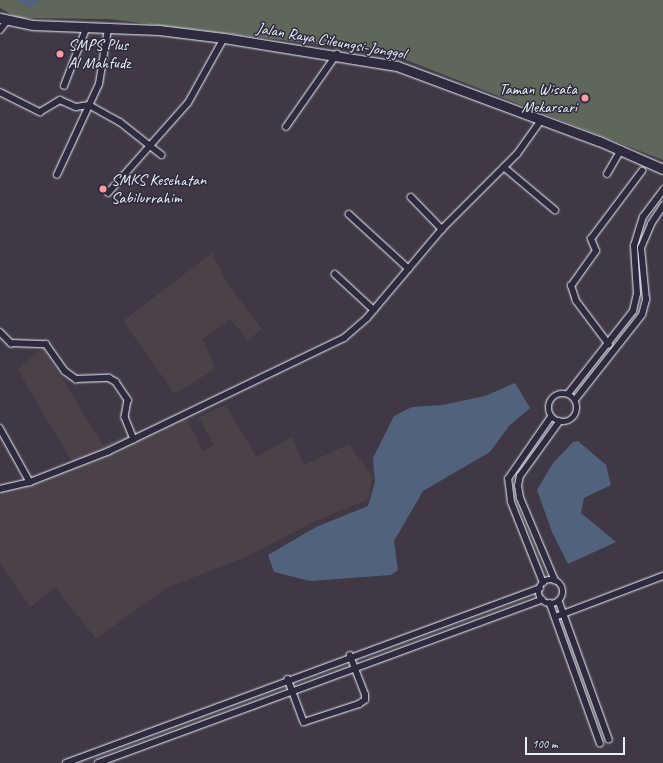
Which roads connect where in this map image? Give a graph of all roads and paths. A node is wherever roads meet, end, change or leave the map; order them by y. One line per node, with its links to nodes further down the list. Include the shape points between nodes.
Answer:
1 (4, 19): 2 (main road, Jalan Raya Cileungsi-Jonggol); 4 (street)
2 (86, 29): 3 (main road, Jalan Raya Cileungsi-Jonggol); 7 (street)
3 (108, 29): 5 (main road, Jalan Raya Cileungsi-Jonggol); 9 (street, via 99,84)
4 (0, 30)
5 (224, 38): 6 (main road, Jalan Raya Cileungsi-Jonggol); 12 (street, via 191,99)
6 (337, 54): 10 (main road, Jalan Raya Cileungsi-Jonggol, via 434,78); 11 (street)
7 (64, 86)
8 (0, 92): 9 (street, via 40,112 60,100 76,107)
9 (89, 105): 12 (street, via 120,122); 19 (street)
10 (542, 119): 13 (main road, Jalan Raya Cileungsi-Jonggol); 15 (street)
11 (286, 127)
12 (151, 145): 14 (street); 21 (street)
13 (621, 150): 16 (main road, Jalan Raya Cileungsi-Jonggol); 18 (street)
14 (162, 154)
15 (504, 167): 24 (street); 26 (street)
16 (663, 170)
17 (642, 171): 32 (street, via 591,239 596,251 571,286 576,301)
18 (607, 174)
19 (57, 175)
20 (663, 190): 32 (street, via 641,220 634,246 637,294 633,311)
21 (108, 193)
22 (410, 197): 26 (street)
23 (663, 206): 34 (street, via 651,224 642,248 646,300 642,315)
24 (555, 210)
25 (349, 214): 27 (street)
26 (442, 229): 27 (street)
27 (409, 269): 29 (street)
28 (335, 274): 29 (street)
29 (374, 310): 38 (street, via 344,338)
30 (0, 332): 31 (street)
31 (2, 340): 38 (street, via 22,345 46,344 64,371 76,379 109,378 116,382 128,400 125,418)
32 (608, 345): 33 (street)
33 (568, 394): 34 (street); 35 (street, via 558,394 551,400 548,408)
34 (575, 400): 36 (street, via 576,414 566,422)
35 (551, 417): 36 (street); 43 (street, via 508,479 511,502)
36 (559, 422): 42 (street, via 520,476 518,486 520,498)
37 (0, 428): 39 (street)
38 (134, 439): 39 (street)
39 (30, 482): 40 (street)
40 (0, 489)
41 (663, 576): 47 (street)
42 (555, 581): 43 (street); 45 (street, via 563,590)
43 (541, 586): 44 (street); 49 (street)
44 (542, 600): 46 (street); 50 (street)
45 (559, 601): 46 (street); 47 (street)
46 (550, 603): 48 (street)
47 (563, 614): 48 (street); 53 (street)
48 (555, 617): 54 (street)
49 (350, 656): 50 (street); 51 (street)
50 (354, 667): 52 (street); 52 (street, via 365,700 308,722 302,718)
51 (288, 679): 52 (street); 55 (street)
52 (292, 689): 56 (street)
53 (608, 739)
54 (600, 743)
55 (66, 763)
56 (98, 763)

